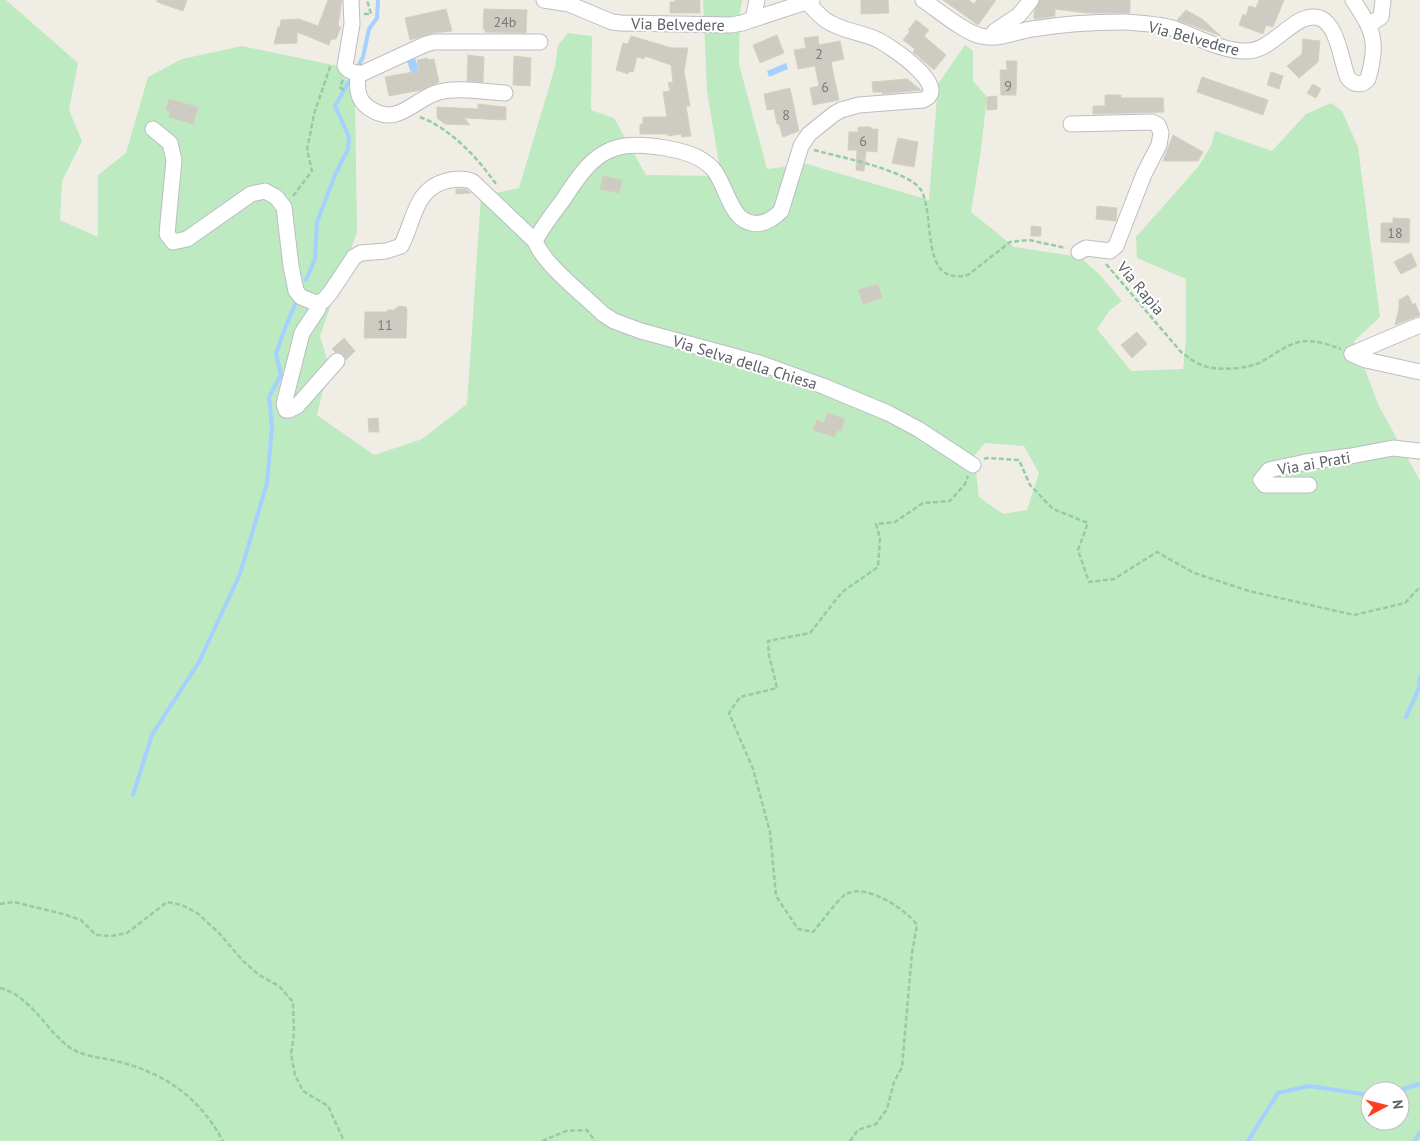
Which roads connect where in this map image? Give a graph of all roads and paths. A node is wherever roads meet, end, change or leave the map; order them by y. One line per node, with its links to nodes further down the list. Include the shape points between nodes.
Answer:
1 (351, 0): 16 (street, via 352,24 345,66)
2 (368, 0): 10 (path)
3 (544, 0): 11 (street, Via Belvedere, via 569,4 621,23 731,25)
4 (757, 0): 11 (street)
5 (924, 0): 13 (street, Via Belvedere, via 969,32)
6 (1031, 0): 13 (street, via 1019,15)
7 (1353, 0): 12 (street)
8 (1383, 0): 12 (street, via 1381,17)
9 (810, 1): 11 (street, Via Belvedere); 21 (street, via 825,20 886,45 926,77 932,88 930,96 924,100 858,105 840,110 809,134)
10 (371, 14)
11 (754, 19)
12 (1370, 25): 13 (street, Via Belvedere, via 1374,39 1370,69 1365,82 1358,84 1348,78 1329,24 1318,18 1300,20 1260,48 1246,52 1164,26 1123,22 1034,28)
13 (991, 37)
14 (540, 42): 16 (street, via 434,42 363,73)
15 (332, 62): 23 (path, via 312,123 307,150 312,171)
16 (354, 72): 17 (street, via 361,101 374,112 386,115 408,110 426,97 444,91)
17 (504, 93)
18 (415, 116): 22 (path, via 432,123 470,152)
19 (1071, 124): 25 (street, via 1152,122 1158,125 1161,133 1159,145 1116,246 1110,251 1086,248)
20 (153, 129): 23 (street, via 170,143 174,160 166,234 173,242 187,240 251,194 264,191 276,197)
21 (801, 146): 24 (street, via 781,211 760,224 740,218 713,169 690,154 638,145 610,150 597,157 580,174); 25 (path, via 904,176 918,186 926,201 936,265 947,275 968,275 1005,244 1014,241 1042,242)
22 (501, 190)
23 (284, 207): 27 (street, via 296,291 306,300)
24 (535, 241): 27 (street, Via Selva della Chiesa, via 473,182 464,179 448,181 438,184 418,202 401,246 354,256 330,294); 33 (street, Via Selva della Chiesa, via 548,262 614,321 823,386 888,413)
25 (1079, 252)
26 (1100, 261): 29 (path, Via Rapìa, via 1111,269 1181,352 1206,367 1253,366 1300,342 1321,342)
27 (320, 303): 30 (street, via 302,333 284,404 286,410 297,406)
28 (1420, 325): 29 (street)
29 (1352, 354): 31 (street)
30 (337, 361)
31 (1420, 372)
32 (1420, 451): 34 (street, Via ai Prati, via 1393,448 1306,462 1270,470 1261,480 1266,485)
33 (973, 465): 35 (path, via 987,458 1019,460 1030,485 1052,509 1088,523 1078,550 1089,582 1114,579 1157,552 1194,573 1249,591 1354,615 1405,603); 42 (path, via 965,484 950,501 923,503 895,522 876,524 880,538 878,567 842,592 810,633 768,641 777,688 740,697 729,713 753,769 770,832 776,896 798,930 813,932 846,894 859,891 884,898 911,916 917,925 902,1067 887,1109 876,1124 858,1130)
34 (1309, 485)
35 (1420, 587)
36 (0, 904): 39 (path, via 14,902 63,914 80,920 96,935 111,936 127,933 168,902 197,913 243,961 279,986 293,1002 291,1054 295,1076 303,1091 328,1106)
37 (0, 988): 38 (path, via 12,992 35,1010 76,1051 141,1069 177,1087 209,1116)
38 (223, 1141)
39 (344, 1141)
40 (542, 1141): 41 (path, via 566,1131 586,1130)
41 (595, 1141)
42 (850, 1141)

